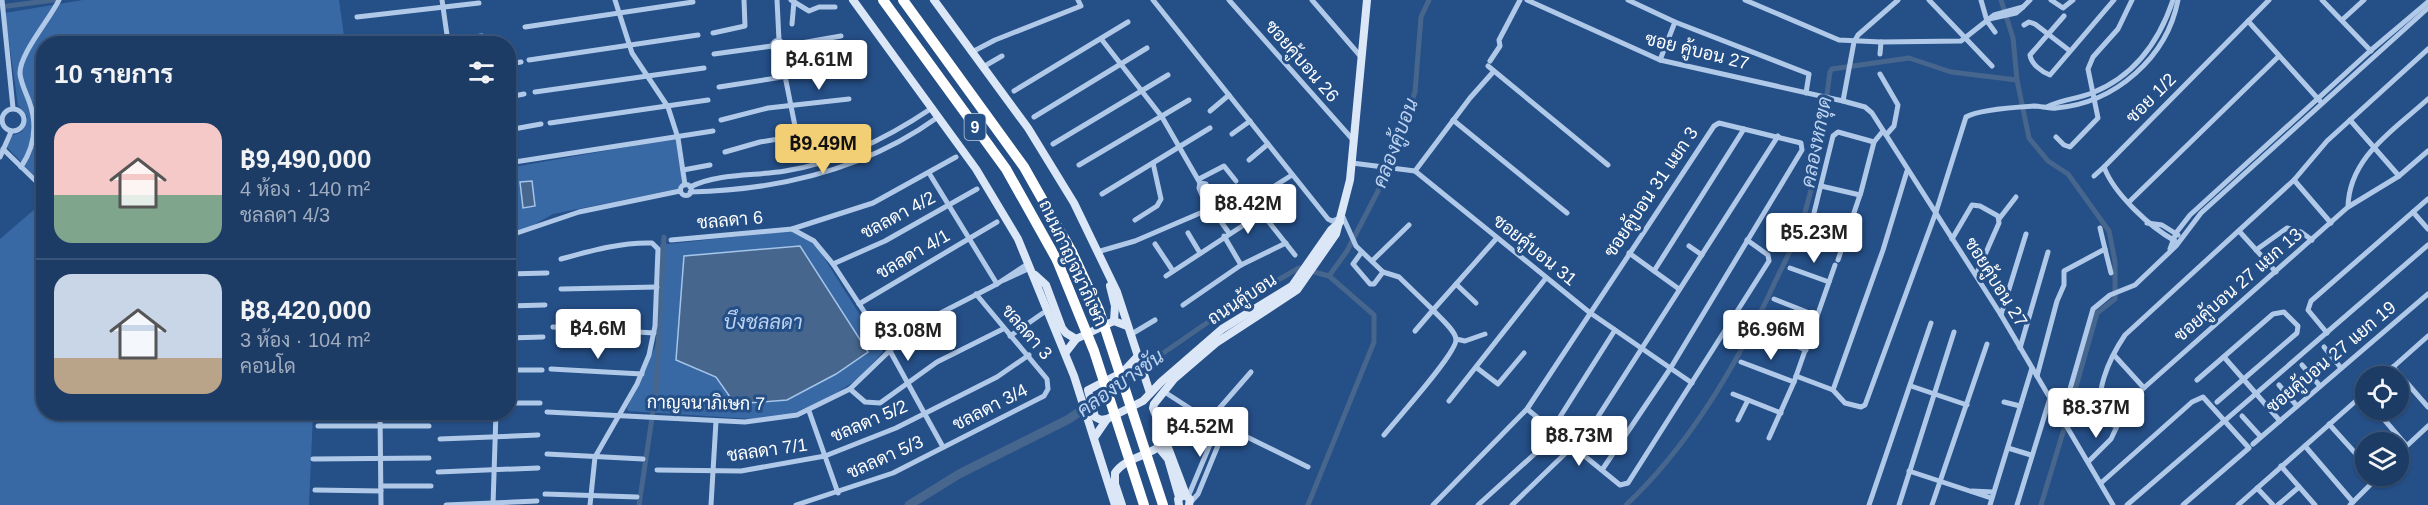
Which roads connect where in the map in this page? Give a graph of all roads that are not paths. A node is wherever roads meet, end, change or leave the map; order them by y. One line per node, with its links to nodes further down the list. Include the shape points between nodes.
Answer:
1 (442, 0): 38 (street)
2 (615, 0): 41 (street)
3 (744, 0): 53 (street, via 745,26)
4 (777, 0): 61 (street)
5 (792, 0): 39 (street, via 809,11); 49 (street)
6 (853, 0): 112 (main road)
7 (883, 0): 427 (highway, ถนนกาญจนาภิเษก / 9, bridge, via 1006,169 1057,260 1094,351)
8 (903, 0): 428 (highway, ถนนกาญจนาภิเษก / 9, bridge, via 1024,167 1072,252 1099,310)
9 (933, 0): 72 (main road)
10 (1078, 0): 72 (street, via 1081,6)
11 (1153, 0): 100 (street)
12 (1229, 0): 135 (street, ซอยคู้บอน 26)
13 (1312, 0): 78 (street)
14 (1367, 0): 78 (main road, ถนนคู้บอน)
15 (1520, 0): 88 (street, via 1489,64)
16 (1628, 0): 48 (street)
17 (1744, 0): 35 (street)
18 (1898, 0): 63 (street)
19 (1929, 0): 60 (street)
20 (1982, 0): 44 (street)
21 (2030, 0): 44 (street, via 2018,9)
22 (2051, 0): 23 (street, via 2063,8)
23 (2073, 0)
24 (2114, 0): 71 (street)
25 (2132, 0): 101 (street, via 2118,29 2088,69)
26 (2173, 0): 65 (street)
27 (2178, 0): 65 (street, via 2174,20)
28 (2269, 0): 46 (street, ซอย 1/2)
29 (2322, 0): 45 (street)
30 (2364, 0): 45 (street)
31 (2, 1): 111 (street)
32 (1530, 1): 80 (street, ซอย คู้บอน 27)
33 (58, 2): 56 (street)
34 (693, 2): 41 (street)
35 (1758, 2): 63 (street, via 1839,40)
36 (2428, 2): 73 (street)
37 (479, 3): 38 (street)
38 (443, 7): 43 (street); 57 (street)
39 (835, 7)
40 (2428, 9): 73 (street)
41 (618, 15): 51 (street); 66 (street)
42 (2064, 16): 54 (street)
43 (357, 17)
44 (1991, 18): 52 (street); 60 (street)
45 (2342, 20): 73 (street)
46 (2248, 21): 77 (street); 154 (street, ซอย 1/2)
47 (1128, 22): 62 (street)
48 (1675, 22): 80 (street); 97 (street, via 1809,74)
49 (792, 24)
50 (2025, 25): 54 (street, via 2035,24)
51 (525, 27)
52 (1995, 32)
53 (713, 33)
54 (2049, 33): 71 (street); 71 (street, via 2030,55 2044,73 2050,75)
55 (698, 35): 66 (street)
56 (37, 36)
57 (447, 36)
58 (841, 36): 69 (street)
59 (36, 38): 153 (street, via 22,61 20,74 33,111 34,128 34,140)
60 (1965, 39): 64 (street); 84 (street)
61 (779, 40): 67 (street); 69 (street)
62 (1102, 40): 83 (street); 94 (street)
63 (1854, 42): 64 (street); 108 (street)
64 (1881, 42): 75 (street)
65 (2159, 43): 101 (street, via 2132,72)
66 (629, 46): 79 (street); 90 (street)
67 (772, 46): 69 (street, via 775,51); 74 (street)
68 (1147, 48): 83 (street)
69 (782, 49): 92 (street)
70 (2428, 49): 119 (street)
71 (2070, 51)
72 (972, 52): 85 (main road)
73 (2372, 53): 107 (street)
74 (714, 54)
75 (1880, 54)
76 (1002, 56): 85 (street)
77 (2278, 56): 107 (street); 174 (street)
78 (1362, 58): 135 (main road, ถนนคู้บอน)
79 (529, 60)
80 (1660, 60): 97 (street, ซอย คู้บอน 27)
81 (516, 63): 82 (street)
82 (522, 63)
83 (1120, 64): 95 (street); 115 (street)
84 (1992, 66)
85 (983, 67): 215 (main road, via 1060,178)
86 (704, 68): 90 (street)
87 (846, 68): 92 (street)
88 (1494, 71): 118 (street); 152 (street)
89 (1880, 74): 129 (street, via 1898,102 1894,126)
90 (648, 75): 96 (street); 110 (street)
91 (1168, 75): 95 (street)
92 (785, 76): 93 (street); 109 (street)
93 (719, 87)
94 (1014, 91)
95 (1141, 91): 116 (street); 137 (street)
96 (535, 92)
97 (1806, 93): 103 (street, ซอย คู้บอน 27)
98 (524, 94): 99 (street)
99 (516, 95)
100 (1229, 95): 113 (street); 120 (street)
101 (2093, 96): 133 (street, via 2099,112 2095,123 2070,147); 178 (street, via 2054,109 2021,107 1966,117)
102 (849, 99): 109 (street)
103 (1833, 99): 108 (street, ซอยคู้บอน 27)
104 (2428, 99): 140 (street)
105 (708, 100): 110 (street)
106 (1189, 100): 116 (street)
107 (2320, 100): 200 (street, via 2190,215)
108 (1843, 101): 129 (street, ซอยคู้บอน 27, via 1869,110)
109 (791, 106): 117 (street); 131 (street)
110 (668, 107): 121 (street); 134 (street)
111 (13, 108): 127 (street, via 4,112 2,122); 127 (street, via 24,115 25,121)
112 (932, 108): 114 (main road); 167 (street, via 874,141 821,163)
113 (1210, 111)
114 (938, 117): 167 (street, via 911,136 815,177); 226 (main road, via 998,203)
115 (1034, 117)
116 (1162, 117): 139 (street); 151 (street)
117 (721, 120)
118 (1453, 120): 156 (street); 180 (street)
119 (2350, 120): 140 (street); 162 (street)
120 (1250, 121): 130 (street); 138 (street)
121 (550, 123)
122 (541, 124): 124 (street)
123 (1210, 128): 139 (street)
124 (516, 129)
125 (1744, 129): 132 (street, ซอยคู้บอน 31 แยก 3); 219 (street, ซอยคู้บอน 31 แยก 3, via 1719,123 1714,126); 229 (street)
126 (713, 131): 134 (street)
127 (11, 132): 141 (street)
128 (820, 132): 131 (street)
129 (1885, 133): 136 (street); 157 (street, ซอยคู้บอน 27)
130 (1232, 134)
131 (797, 136): 143 (street)
132 (1778, 136): 205 (street, ซอยคู้บอน 31 แยก 3, via 1801,143 1802,150); 221 (street)
133 (2056, 137)
134 (678, 138): 147 (street); 155 (street)
135 (1354, 141): 149 (main road, ถนนคู้บอน)
136 (1874, 142): 166 (street, via 1835,133); 171 (street)
137 (1053, 144)
138 (1268, 144): 146 (street); 159 (street)
139 (1180, 146): 148 (street); 164 (street)
140 (2374, 148): 161 (street); 176 (street, via 2351,180)
141 (3, 149): 144 (street); 153 (street)
142 (2428, 151): 161 (street, ซอยคู้บอน 27 แยก 13)
143 (725, 152)
144 (0, 157)
145 (956, 158): 158 (street)
146 (1249, 160)
147 (516, 162)
148 (1153, 163): 170 (street); 183 (street, via 1161,200)
149 (1352, 163): 156 (street); 185 (main road, ถนนคู้บอน)
150 (710, 165): 155 (street)
151 (1079, 165)
152 (1608, 165)
153 (21, 167): 163 (street)
154 (2104, 167): 160 (street, ซอย 1/2); 174 (street)
155 (683, 170): 167 (street)
156 (1415, 171): 202 (street, ซอยคู้บอน 31)
157 (1907, 171): 178 (street, ซอยคู้บอน 27); 317 (street)
158 (929, 173): 175 (street); 188 (street, via 873,203)
159 (1292, 175): 177 (street, via 1269,192 1233,199); 185 (street, via 1328,219)
160 (2094, 176)
161 (2399, 176): 176 (street, ซอยคู้บอน 27 แยก 13)
162 (2294, 180): 187 (street); 193 (street)
163 (36, 181)
164 (1200, 181): 165 (street, via 1224,166); 177 (street, via 1198,188)
165 (1236, 181)
166 (1821, 186): 171 (street); 181 (street)
167 (689, 188): 169 (street); 169 (street, via 684,195)
168 (976, 189): 175 (street, ชลลดา 4/2)
169 (680, 191): 195 (street, via 579,212)
170 (1101, 194)
171 (1860, 195): 194 (street)
172 (2016, 197): 182 (street)
173 (2428, 199): 179 (street)
174 (2129, 202): 186 (street)
175 (948, 206): 201 (street); 224 (street, ชลลดา 4/2, via 885,241)
176 (2348, 207): 187 (street, ซอยคู้บอน 27 แยก 13)
177 (1212, 209): 199 (street); 215 (street, via 1135,241)
178 (1936, 212): 203 (street, ซอยคู้บอน 27); 317 (street, via 1865,405 1845,403)
179 (2413, 212): 192 (street); 270 (street, via 2311,301 2308,310)
180 (1567, 213)
181 (1813, 218): 194 (street); 212 (street)
182 (2000, 219): 203 (street, via 1972,205); 236 (street)
183 (1135, 220)
184 (997, 222): 201 (street, ชลลดา 4/1)
185 (1344, 222): 218 (street); 238 (main road, ถนนคู้บอน)
186 (2147, 223): 200 (street, via 2162,225); 207 (street)
187 (2331, 223): 206 (street, ซอยคู้บอน 27 แยก 13)
188 (808, 224): 191 (street); 197 (street)
189 (1409, 225): 223 (street)
190 (2100, 228): 213 (street)
191 (792, 229): 197 (street); 204 (street, ชลลดา 6)
192 (2428, 229)
193 (2239, 231): 214 (street); 287 (street, via 2134,326)
194 (1848, 232): 241 (street)
195 (516, 233)
196 (1188, 233): 216 (street)
197 (805, 234): 224 (street)
198 (2026, 234): 257 (street)
199 (1227, 235): 208 (street, via 1259,215); 216 (street); 225 (street)
200 (2179, 235): 207 (street)
201 (968, 239): 240 (street); 250 (street, ชลลดา 4/1)
202 (1496, 239): 239 (street, ซอยคู้บอน 31); 242 (street)
203 (1952, 239): 236 (street, ซอยคู้บอน 27)
204 (671, 240)
205 (1747, 240): 297 (street); 309 (street, via 1768,255 1769,261)
206 (2312, 240): 214 (street, via 2287,228); 233 (street, ซอยคู้บอน 27 แยก 13)
207 (2175, 241): 346 (street, via 2135,285 2110,295 2090,315)
208 (1286, 243): 220 (street); 225 (street)
209 (1155, 244): 228 (street)
210 (2428, 245): 270 (street)
211 (1689, 246): 221 (street)
212 (1800, 249)
213 (2105, 249): 232 (street); 303 (street, via 2064,271 2064,285 2056,301)
214 (2256, 250): 233 (street)
215 (1097, 252): 237 (main road)
216 (1200, 252): 228 (street)
217 (2048, 252): 280 (street)
218 (1361, 253): 223 (street); 230 (street, via 1353,264 1370,284 1374,285)
219 (1629, 253): 229 (street); 255 (street, ซอยคู้บอน 31 แยก 3)
220 (1295, 255)
221 (1702, 255): 245 (street)
222 (561, 259): 243 (street, via 606,247 652,243 658,249)
223 (1372, 261): 230 (street)
224 (832, 264): 250 (street)
225 (1241, 265): 252 (street)
226 (1032, 268): 240 (street, กาญจนาภิเษก 7); 275 (main road, via 1046,285 1065,333); 284 (main road)
227 (1790, 268): 241 (street)
228 (1173, 270): 235 (street)
229 (1654, 271): 245 (street)
230 (1383, 272): 254 (street, via 1399,278)
231 (547, 273): 234 (street)
232 (2111, 273)
233 (2276, 273): 314 (street, ซอยคู้บอน 27 แยก 13)
234 (516, 274)
235 (1166, 276)
236 (1976, 276): 257 (street, ซอยคู้บอน 27)
237 (1109, 279): 260 (main road); 264 (main road)
238 (1302, 279): 316 (main road, ถนนคู้บอน, via 1222,328); 318 (main road, ถนนคู้บอน, via 1288,298 1216,343)
239 (1546, 279): 255 (street, ซอยคู้บอน 31); 293 (street)
240 (999, 282): 246 (street, กาญจนาภิเษก 7)
241 (1829, 282): 258 (street)
242 (1456, 284): 249 (street); 254 (street)
243 (657, 287): 244 (street); 269 (street)
244 (561, 289)
245 (1679, 290): 281 (street)
246 (976, 294): 263 (street, ชลลดา 3); 283 (street, กาญจนาภิเษก 7, via 927,320)
247 (2428, 294): 295 (street, ซอยคู้บอน 27 แยก 19)
248 (1774, 299): 258 (street)
249 (1476, 303)
250 (859, 304): 283 (street)
251 (545, 305): 253 (street)
252 (1183, 305)
253 (516, 306)
254 (1433, 310): 266 (street); 276 (street)
255 (1588, 312): 265 (street, ซอยคู้บอน 31); 338 (street, ซอยคู้บอน 31 แยก 3)
256 (1043, 314): 272 (street)
257 (2001, 315): 280 (street, ซอยคู้บอน 27)
258 (1817, 316): 282 (street)
259 (1155, 320): 264 (street)
260 (1114, 321): 264 (main road); 275 (main road)
261 (1931, 324): 311 (street)
262 (553, 327): 269 (street)
263 (1003, 329): 272 (street, ชลลดา 3); 307 (street, via 937,362)
264 (1129, 330): 289 (main road)
265 (1615, 330): 281 (street, ซอยคู้บอน 31); 364 (street)
266 (1415, 331)
267 (1760, 332): 282 (street)
268 (1954, 332): 321 (street)
269 (654, 333): 301 (street)
270 (2327, 333): 322 (street)
271 (1485, 334): 276 (street, via 1465,341)
272 (1010, 336): 286 (street, ชลลดา 3)
273 (543, 337): 274 (street)
274 (516, 338)
275 (1076, 339): 284 (main road)
276 (1456, 339): 367 (street, via 1442,366)
277 (2427, 339): 292 (street)
278 (1987, 344): 333 (street)
279 (2324, 347): 295 (street)
280 (2020, 348): 294 (street, ซอยคู้บอน 27)
281 (1640, 350): 297 (street, ซอยคู้บอน 31); 379 (street)
282 (1806, 350): 304 (street)
283 (890, 351): 307 (street); 315 (street, กาญจนาภิเษก 7)
284 (1066, 352): 302 (main road)
285 (1524, 352): 293 (street, via 1498,384)
286 (1029, 355): 319 (street, ชลลดา 3, via 1047,379); 341 (street, ชลลดา 5/2, via 1009,370)
287 (2114, 355): 314 (street); 362 (street, via 2100,408 2106,423)
288 (2224, 357): 305 (street); 305 (street, via 2273,314 2284,312 2290,317 2298,326 2297,333); 306 (street)
289 (1139, 361): 308 (main road); 316 (main road)
290 (1741, 362): 304 (street)
291 (2302, 366): 313 (street)
292 (2394, 366)
293 (1477, 368): 327 (street)
294 (2032, 368): 303 (street, ซอยคู้บอน 27); 334 (street)
295 (2341, 368): 313 (street, ซอยคู้บอน 27 แยก 19)
296 (551, 369): 301 (street)
297 (1670, 369): 309 (street, ซอยคู้บอน 31); 398 (street)
298 (516, 370): 299 (street)
299 (542, 370)
300 (1251, 372): 348 (street)
301 (642, 374): 343 (street)
302 (1074, 376): 308 (main road, via 1086,384); 324 (main road)
303 (2037, 376): 323 (street, ซอยคู้บอน 27)
304 (1795, 379): 317 (street); 342 (street)
305 (2244, 379): 322 (street); 329 (street)
306 (2198, 380)
307 (907, 383): 315 (street, via 876,405 865,402); 341 (street)
308 (1097, 383): 324 (main road)
309 (1692, 383): 398 (street, via 1628,483 1620,485)
310 (2409, 385): 336 (street)
311 (1911, 386): 321 (street); 431 (street)
312 (2279, 386): 335 (street)
313 (2320, 386): 335 (street, ซอยคู้บอน 27 แยก 19)
314 (2144, 388): 362 (street, ซอยคู้บอน 27 แยก 13, via 2127,405)
315 (850, 389): 339 (street, กาญจนาภิเษก 7)
316 (1149, 389): 326 (main road, ถนนคู้บอน)
317 (1833, 390)
318 (1163, 391): 337 (main road, ถนนคู้บอน); 348 (street)
319 (1048, 392): 377 (street, ชลลดา 3/4)
320 (1733, 394): 325 (street)
321 (1933, 394): 333 (street); 400 (street)
322 (2257, 394): 354 (street); 355 (street)
323 (2050, 398): 346 (street, ซอยคู้บอน 27); 383 (street)
324 (1085, 399): 344 (main road)
325 (1748, 400): 342 (street); 351 (street)
326 (1143, 401): 337 (main road); 347 (main road, ถนนคู้บอน)
327 (1449, 401)
328 (2004, 402): 334 (street)
329 (2217, 402)
330 (2355, 402): 357 (street)
331 (516, 403): 332 (street)
332 (540, 403)
333 (1967, 405): 402 (street)
334 (2020, 406): 380 (street)
335 (2297, 406): 355 (street, ซอยคู้บอน 27 แยก 19)
336 (2428, 407)
337 (1152, 408): 373 (main road)
338 (1527, 409): 364 (street); 418 (street, ซอยคู้บอน 31 แยก 3)
339 (809, 411): 353 (street, กาญจนาภิเษก 7, via 762,421); 384 (street)
340 (547, 412): 343 (street, กาญจนาภิเษก 7)
341 (925, 413): 377 (street); 384 (street, ชลลดา 5/2)
342 (1780, 413): 371 (street)
343 (619, 415): 353 (street, กาญจนาภิเษก 7); 386 (street)
344 (1090, 415): 347 (main road); 370 (main road)
345 (2242, 416): 368 (street)
346 (2062, 417): 391 (street, ซอยคู้บอน 27)
347 (1107, 419): 370 (main road, ถนนคู้บอน)
348 (1210, 419): 356 (street)
349 (381, 420): 359 (street)
350 (495, 420): 369 (street)
351 (1738, 420)
352 (2385, 420): 365 (street)
353 (716, 421): 399 (street)
354 (2225, 421): 375 (street); 403 (street, via 2206,398 2199,397); 436 (street)
355 (2280, 421): 368 (street, ซอยคู้บอน 27 แยก 19)
356 (1219, 423): 361 (street); 416 (street)
357 (2329, 424): 376 (street); 381 (street)
358 (318, 426): 359 (street)
359 (381, 426): 360 (street); 389 (street)
360 (429, 426)
361 (1226, 426): 393 (street); 416 (street, via 1197,494)
362 (2117, 426): 391 (street, ซอยคู้บอน 27 แยก 13, via 2105,446)
363 (2428, 426): 374 (street)
364 (1551, 429): 379 (street); 429 (street, via 1539,450)
365 (2395, 432)
366 (538, 435): 369 (street)
367 (1384, 435)
368 (2261, 437): 375 (street, ซอยคู้บอน 27 แยก 19)
369 (494, 438): 372 (street); 396 (street)
370 (1094, 438): 390 (main road)
371 (1769, 438)
372 (440, 439)
373 (1166, 439): 378 (main road); 416 (main road)
374 (2409, 442)
375 (2251, 446): 437 (street, ซอยคู้บอน 27 แยก 19)
376 (2305, 446): 392 (street); 419 (street)
377 (943, 447): 410 (street, ชลลดา 5/3, via 893,473)
378 (1160, 448): 395 (main road); 416 (main road)
379 (1575, 448): 398 (street); 430 (street)
380 (2008, 448): 383 (street); 414 (street)
381 (2355, 453)
382 (547, 454): 386 (street)
383 (2031, 455): 434 (street)
384 (825, 456): 399 (street, ชลลดา 7/1, via 758,469); 410 (street)
385 (429, 458): 389 (street)
386 (595, 458): 388 (street); 412 (street)
387 (313, 459): 389 (street)
388 (643, 459)
389 (381, 460): 407 (street)
390 (1103, 460): 395 (main road); 425 (main road)
391 (2089, 461): 403 (street, ซอยคู้บอน 27)
392 (2281, 466): 406 (street); 408 (street)
393 (1308, 467)
394 (538, 468): 396 (street)
395 (1119, 468): 426 (main road, via 1114,480)
396 (494, 469): 401 (street); 417 (street)
397 (657, 470): 399 (street, ชลลดา 7/1)
398 (1602, 470)
399 (713, 471): 423 (street)
400 (1909, 471): 402 (street); 432 (street)
401 (438, 472)
402 (1941, 480): 414 (street); 433 (street)
403 (2101, 483): 435 (street, ซอยคู้บอน 27)
404 (431, 486): 407 (street)
405 (2368, 486): 419 (street)
406 (2299, 487): 440 (street); 441 (street)
407 (381, 488): 409 (street); 420 (street)
408 (2257, 488): 438 (street); 439 (street)
409 (315, 490)
410 (838, 493): 424 (street, ชลลดา 5/3)
411 (545, 494): 412 (street)
412 (590, 496): 413 (street); 422 (street)
413 (637, 497)
414 (1991, 498)
415 (537, 501): 417 (street)
416 (1186, 501)
417 (494, 504): 421 (street)
418 (1438, 504)
419 (2351, 504)
420 (381, 505)
421 (446, 505)
422 (590, 505)
423 (711, 505)
424 (796, 505)
425 (1115, 505)
426 (1122, 505)
427 (1144, 505)
428 (1163, 505)
429 (1478, 505)
430 (1512, 505)
431 (1869, 505)
432 (1899, 505)
433 (1932, 505)
434 (2017, 505)
435 (2113, 505)
436 (2127, 505)
437 (2183, 505)
438 (2238, 505)
439 (2273, 505)
440 (2278, 505)
441 (2315, 505)

